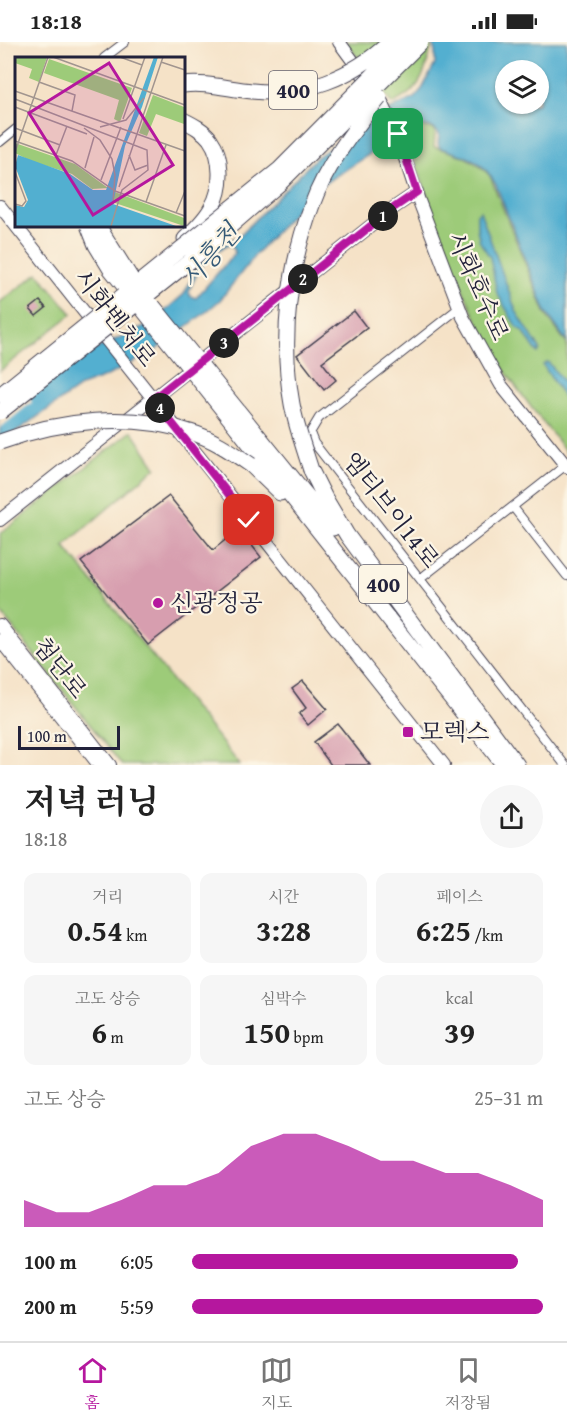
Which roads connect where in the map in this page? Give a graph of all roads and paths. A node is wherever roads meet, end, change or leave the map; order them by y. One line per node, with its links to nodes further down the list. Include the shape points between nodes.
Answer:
1 (125, 42): 7 (street)
2 (339, 42): 12 (street, 시화호수로, via 380,98 398,134)
3 (390, 42): 8 (highway, 400, bridge, via 364,63 311,88 271,92)
4 (406, 42): 18 (highway, bridge, via 279,169)
5 (421, 42): 22 (highway, bridge, via 280,183 190,261)
6 (429, 42): 33 (highway, 400, bridge, via 351,135 312,204 294,268 287,360 291,404 311,470 325,498 347,536)
7 (105, 57)
8 (184, 85)
9 (184, 120): 18 (highway, bridge, via 210,140 219,158 217,196 202,221)
10 (15, 130): 11 (street)
11 (0, 142)
12 (417, 192): 19 (street, 시화호수로); 21 (street)
13 (0, 206): 14 (street, 시화벤처로)
14 (15, 225)
15 (16, 226): 21 (street, 시화벤처로)
16 (88, 226): 23 (highway, 400, bridge, via 111,268)
17 (100, 226): 23 (highway, bridge, via 127,274)
18 (138, 283): 20 (highway, bridge)
19 (459, 308): 25 (street, 시화호수로, via 501,385); 29 (street, 엠티브이14로, via 319,417 310,433)
20 (0, 395)
21 (153, 399): 27 (street); 36 (street, 시화벤처로)
22 (0, 412)
23 (243, 426): 30 (highway, 400); 33 (highway, via 372,575)
24 (0, 442): 30 (highway, bridge, via 18,435 96,422 142,421 191,432 230,450 251,465)
25 (566, 466): 26 (street)
26 (513, 507): 28 (street); 29 (street)
27 (0, 520)
28 (567, 576)
29 (420, 579): 39 (street, 엠티브이14로)
30 (386, 616): 37 (highway, 400)
31 (0, 625): 35 (street, 첨단로)
32 (0, 640): 34 (street, 첨단로)
33 (464, 692): 38 (highway, 400)
34 (99, 765)
35 (110, 765)
36 (444, 765)
37 (504, 765)
38 (517, 765)
39 (564, 765)

